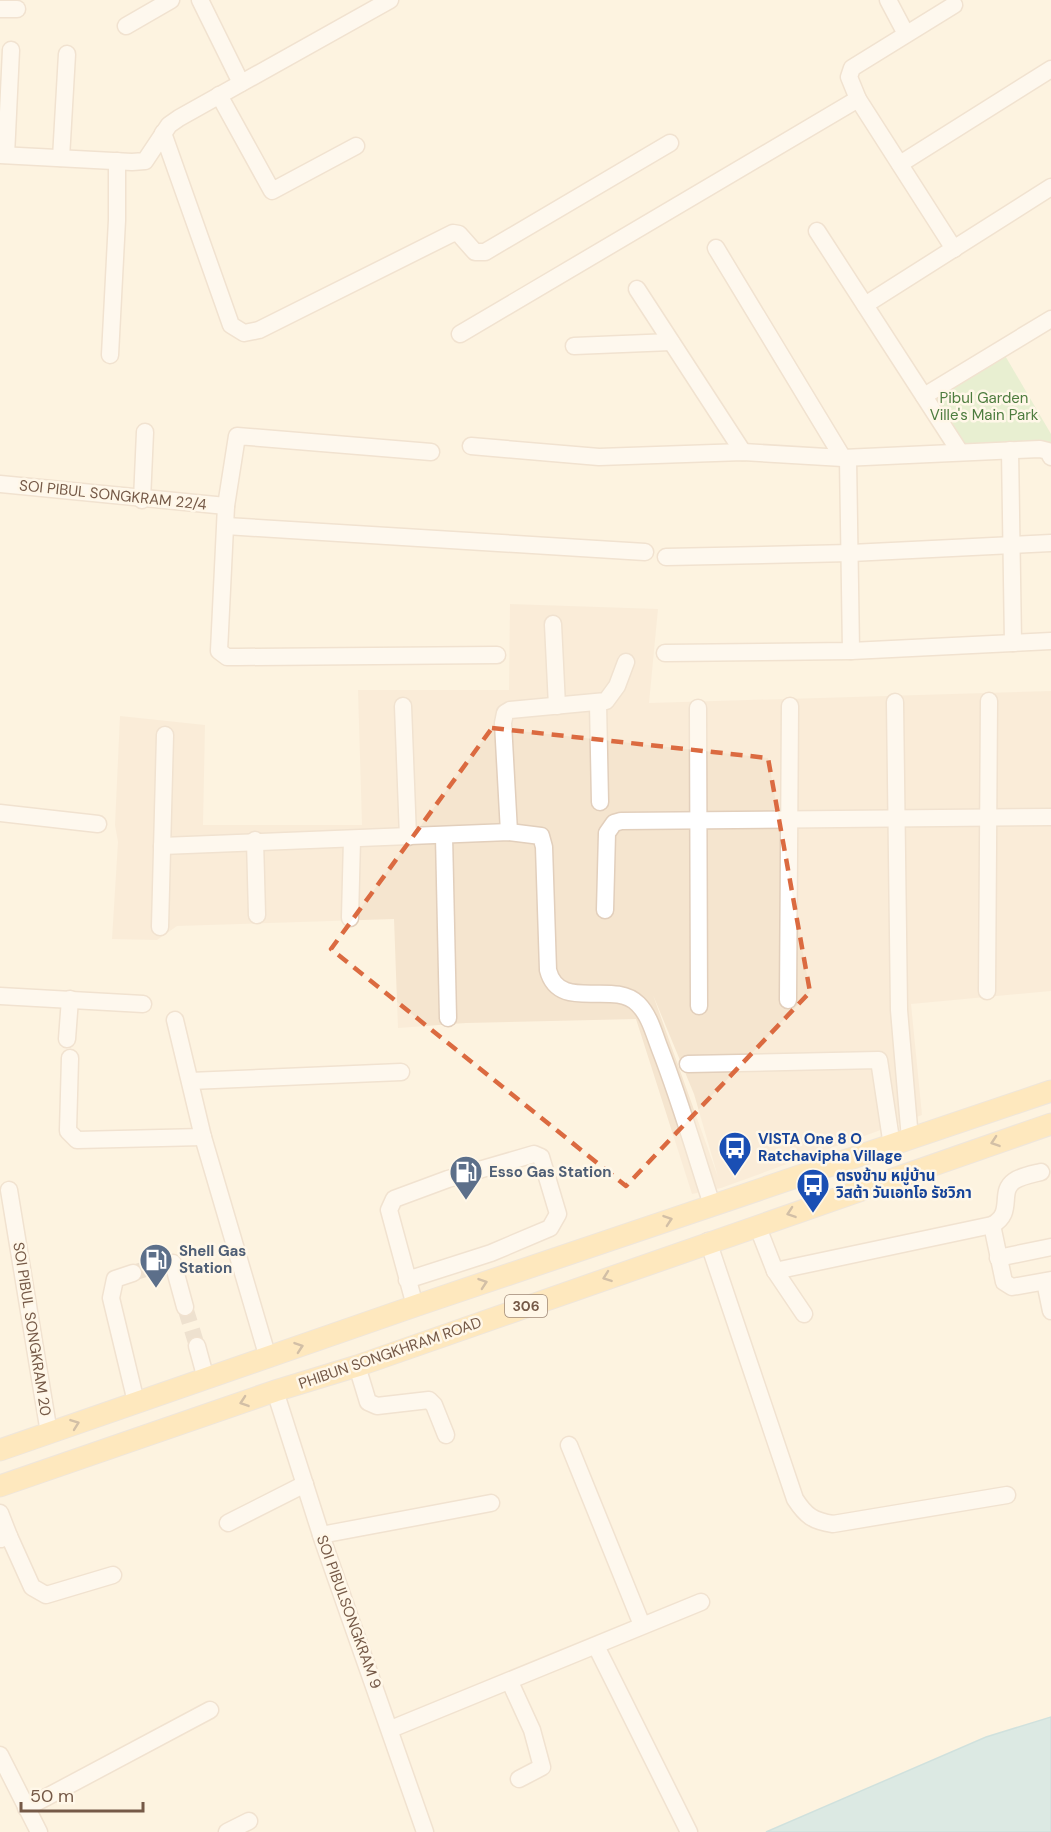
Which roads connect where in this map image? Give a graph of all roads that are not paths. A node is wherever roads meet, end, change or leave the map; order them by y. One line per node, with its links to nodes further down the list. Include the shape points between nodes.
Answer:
1 (171, 0): 6 (street)
2 (200, 0): 11 (street)
3 (888, 0): 7 (street)
4 (384, 2): 11 (street)
5 (954, 5): 7 (street)
6 (126, 26)
7 (906, 34): 13 (street, via 852,68 849,78)
8 (12, 50): 17 (street)
9 (67, 54): 18 (street)
10 (1051, 69): 20 (street)
11 (241, 83): 12 (street)
12 (219, 95): 14 (street, via 179,118); 16 (street, via 272,191)
13 (858, 99): 20 (street); 28 (street)
14 (163, 133): 15 (street, via 231,325 244,333 259,330 453,233 459,234 475,252 485,252); 19 (street, via 145,160)
15 (670, 143)
16 (356, 146)
17 (3, 155): 18 (street)
18 (62, 158): 19 (street)
19 (117, 161): 31 (street)
20 (900, 164): 24 (street)
21 (1051, 187): 24 (street)
22 (818, 231): 26 (street)
23 (716, 248): 40 (street)
24 (954, 249): 26 (street)
25 (637, 289): 29 (street)
26 (865, 305): 32 (street)
27 (1051, 319): 32 (street)
28 (460, 334)
29 (671, 342): 30 (street); 37 (street)
30 (574, 346)
31 (110, 355)
32 (924, 396): 38 (street)
33 (145, 432): 42 (street)
34 (471, 446): 37 (street, via 599,457)
35 (1010, 450): 38 (street); 39 (street, via 1040,448); 46 (street)
36 (431, 452): 43 (street, via 237,436)
37 (743, 452): 40 (street)
38 (960, 452): 40 (street)
39 (1051, 457)
40 (846, 458): 48 (street)
41 (0, 484): 42 (street, SOI PIBUL SONGKRAM 22/4)
42 (142, 500): 43 (street, SOI PIBUL SONGKRAM 22/4)
43 (226, 506): 44 (street)
44 (226, 526): 47 (street); 55 (street, via 218,644 221,655)
45 (1051, 543): 46 (street)
46 (1012, 545): 48 (street); 52 (street)
47 (645, 552)
48 (850, 553): 49 (street); 53 (street)
49 (666, 557)
50 (553, 624): 61 (street)
51 (1051, 641): 52 (street)
52 (1013, 643): 53 (street)
53 (851, 651): 54 (street)
54 (665, 653)
55 (497, 655)
56 (627, 663): 59 (street, via 611,697)
57 (989, 701): 67 (street)
58 (895, 702): 69 (street)
59 (597, 703): 61 (street); 65 (street)
60 (403, 706): 75 (street)
61 (557, 706): 73 (street, via 510,710 502,723)
62 (790, 706): 71 (street)
63 (698, 708): 70 (street)
64 (165, 735): 78 (street)
65 (600, 802)
66 (0, 813): 72 (street)
67 (990, 817): 68 (street); 69 (street); 83 (street)
68 (1051, 818)
69 (896, 819): 71 (street); 99 (street)
70 (699, 820): 71 (street); 79 (street, via 621,821 610,827); 88 (street)
71 (788, 820): 86 (street)
72 (98, 824)
73 (509, 832): 74 (street); 102 (street, via 541,836 550,980 566,992 623,996 635,1001 645,1012)
74 (444, 836): 75 (street); 89 (street)
75 (408, 837): 76 (street)
76 (352, 839): 77 (street); 81 (street)
77 (255, 840): 78 (street); 80 (street)
78 (162, 846): 82 (street)
79 (605, 910)
80 (257, 915)
81 (350, 918)
82 (160, 927)
83 (987, 991)
84 (0, 996): 85 (street)
85 (70, 999): 87 (street); 91 (street)
86 (788, 1000)
87 (143, 1004)
88 (699, 1006)
89 (448, 1018)
90 (175, 1020): 95 (street)
91 (67, 1039)
92 (70, 1058): 98 (street, via 68,1131 77,1140)
93 (688, 1064): 99 (street, via 879,1060)
94 (401, 1072): 95 (street)
95 (190, 1081): 98 (street)
96 (1051, 1091): 99 (main road, 306)
97 (1051, 1124): 103 (main road, PHIBUN SONGKHRAM ROAD / 306, one-way to 103)
98 (203, 1137): 120 (street)
99 (901, 1142): 102 (main road, 306)
100 (1041, 1172): 104 (street, via 1011,1182 1005,1214)
101 (9, 1190): 125 (street, SOI PIBUL SONGKRAM 20)
102 (712, 1205): 110 (main road, 306, one-way to 102)
103 (757, 1225): 106 (main road, PHIBUN SONGKHRAM ROAD / 306); 111 (street)
104 (992, 1225): 108 (street); 111 (street)
105 (520, 1241): 110 (street); 113 (street); 113 (street, via 550,1228 558,1214 541,1157 534,1154 394,1199 389,1210)
106 (708, 1241): 121 (main road, PHIBUN SONGKHRAM ROAD / 306, one-way to 121); 131 (street, via 795,1499 805,1514 816,1522 834,1524)
107 (1051, 1247): 108 (street)
108 (998, 1258): 114 (street, via 1007,1285)
109 (158, 1265): 116 (street, via 173,1263)
110 (530, 1267): 115 (main road, 306, one-way to 110)
111 (775, 1271): 118 (street)
112 (134, 1273): 124 (street, via 116,1279 111,1298)
113 (407, 1280): 115 (street)
114 (1048, 1281): 117 (street)
115 (415, 1306): 120 (main road, 306, one-way to 115)
116 (185, 1307)
117 (1051, 1311)
118 (804, 1314)
119 (197, 1346): 122 (street)
120 (268, 1358): 122 (main road, 306); 123 (main road)
121 (357, 1366): 123 (main road, PHIBUN SONGKHRAM ROAD / 306); 126 (street, via 368,1402 377,1406 429,1400)
122 (206, 1379): 124 (main road, 306)
123 (275, 1391): 129 (street, SOI PIBULSONGKRAM 9); 130 (main road, PHIBUN SONGKHRAM ROAD / 306, one-way to 130)
124 (136, 1402): 125 (main road, 306, one-way to 124)
125 (49, 1433): 128 (main road, 306)
126 (446, 1435)
127 (569, 1445): 139 (street)
128 (0, 1450)
129 (305, 1484): 134 (street); 135 (street, SOI PIBULSONGKRAM 9)
130 (0, 1486)
131 (1007, 1495)
132 (491, 1503): 135 (street)
133 (0, 1513): 136 (street)
134 (228, 1523)
135 (321, 1535): 143 (street, SOI PIBULSONGKRAM 9)
136 (4, 1538): 137 (street, via 32,1587 46,1595)
137 (113, 1575)
138 (701, 1602): 139 (street)
139 (642, 1625): 140 (street)
140 (596, 1646): 141 (street); 151 (street)
141 (510, 1682): 143 (street); 145 (street, via 532,1730 542,1767)
142 (210, 1710): 146 (street)
143 (391, 1729): 150 (street, SOI PIBULSONGKRAM 9)
144 (0, 1755): 146 (street)
145 (519, 1779)
146 (26, 1808): 148 (street)
147 (249, 1821): 149 (street)
148 (39, 1832)
149 (227, 1832)
150 (425, 1832)
151 (689, 1832)

